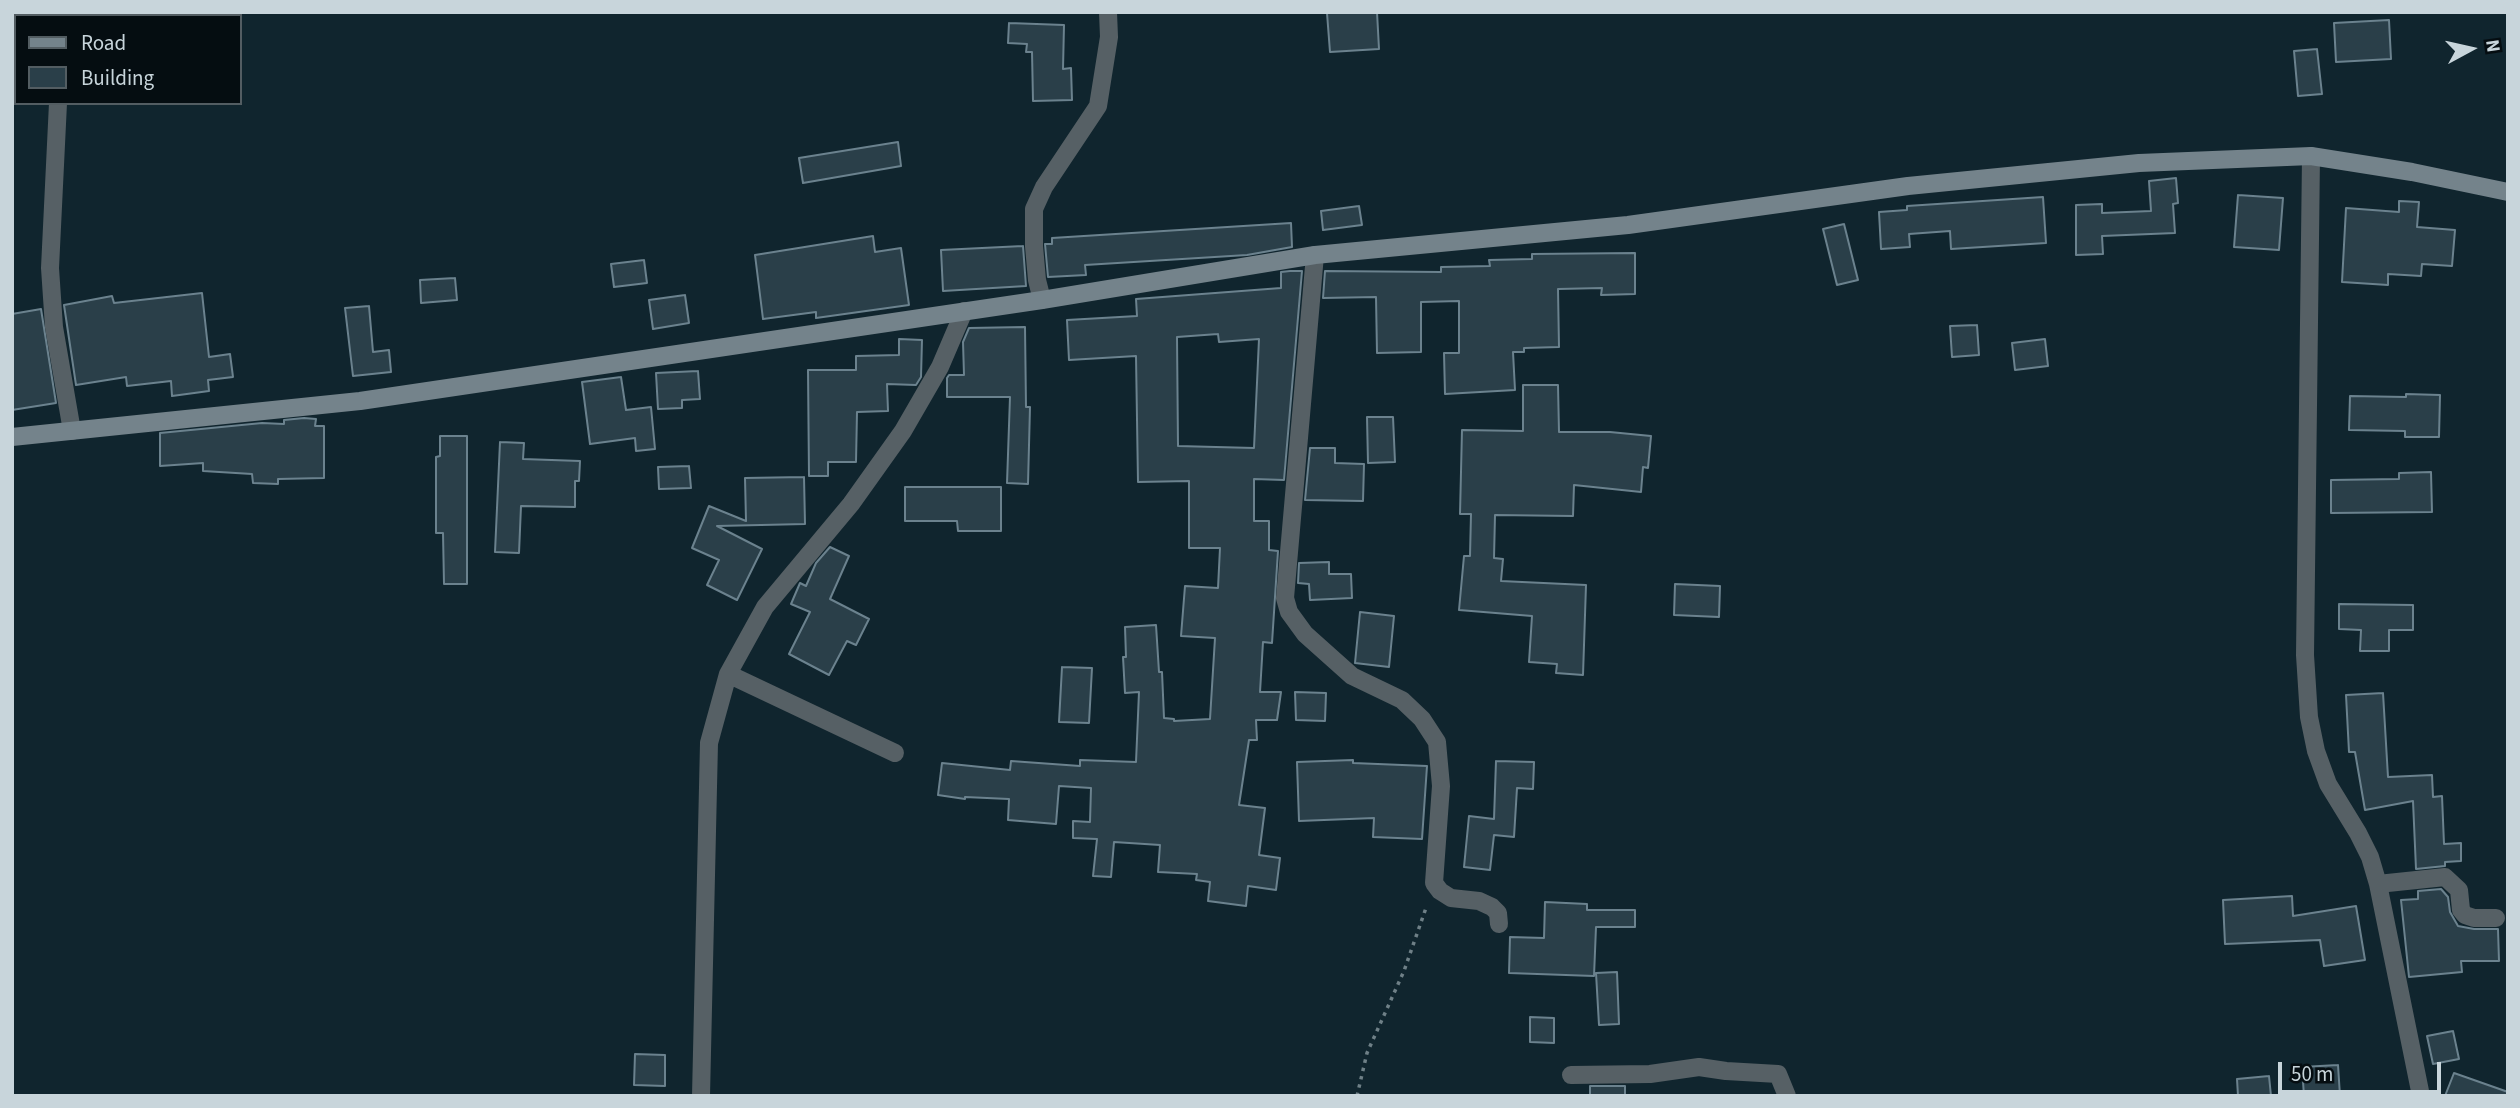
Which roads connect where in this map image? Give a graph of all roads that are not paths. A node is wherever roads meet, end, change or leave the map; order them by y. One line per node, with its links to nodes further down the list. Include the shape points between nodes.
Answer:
1 (1108, 12): 6 (street, via 1109,37 1098,106 1034,209)
2 (58, 105): 8 (street, via 50,268 54,327)
3 (2311, 156): 4 (street); 5 (street, via 2139,163 1936,183 1628,225); 12 (street, via 2305,654 2309,717 2328,785 2358,833)
4 (2508, 192)
5 (1315, 256): 6 (street); 14 (street, via 1284,598 1289,612 1315,644 1353,676 1402,700 1422,719 1437,742 1441,786 1434,883 1451,898 1493,906)
6 (1042, 300): 7 (street)
7 (964, 311): 8 (street, via 360,401); 10 (street, via 940,367 903,431 851,504 765,607)
8 (72, 432): 9 (street)
9 (12, 437)
10 (728, 674): 11 (street); 16 (street, via 709,743)
11 (895, 753)
12 (2378, 884): 13 (street, via 2445,877 2459,890 2465,915); 18 (street)
13 (2496, 918)
14 (1499, 924)
15 (1571, 1076): 17 (street, via 1650,1074 1699,1067 1778,1074)
16 (701, 1096)
17 (1787, 1096)
18 (2421, 1096)

